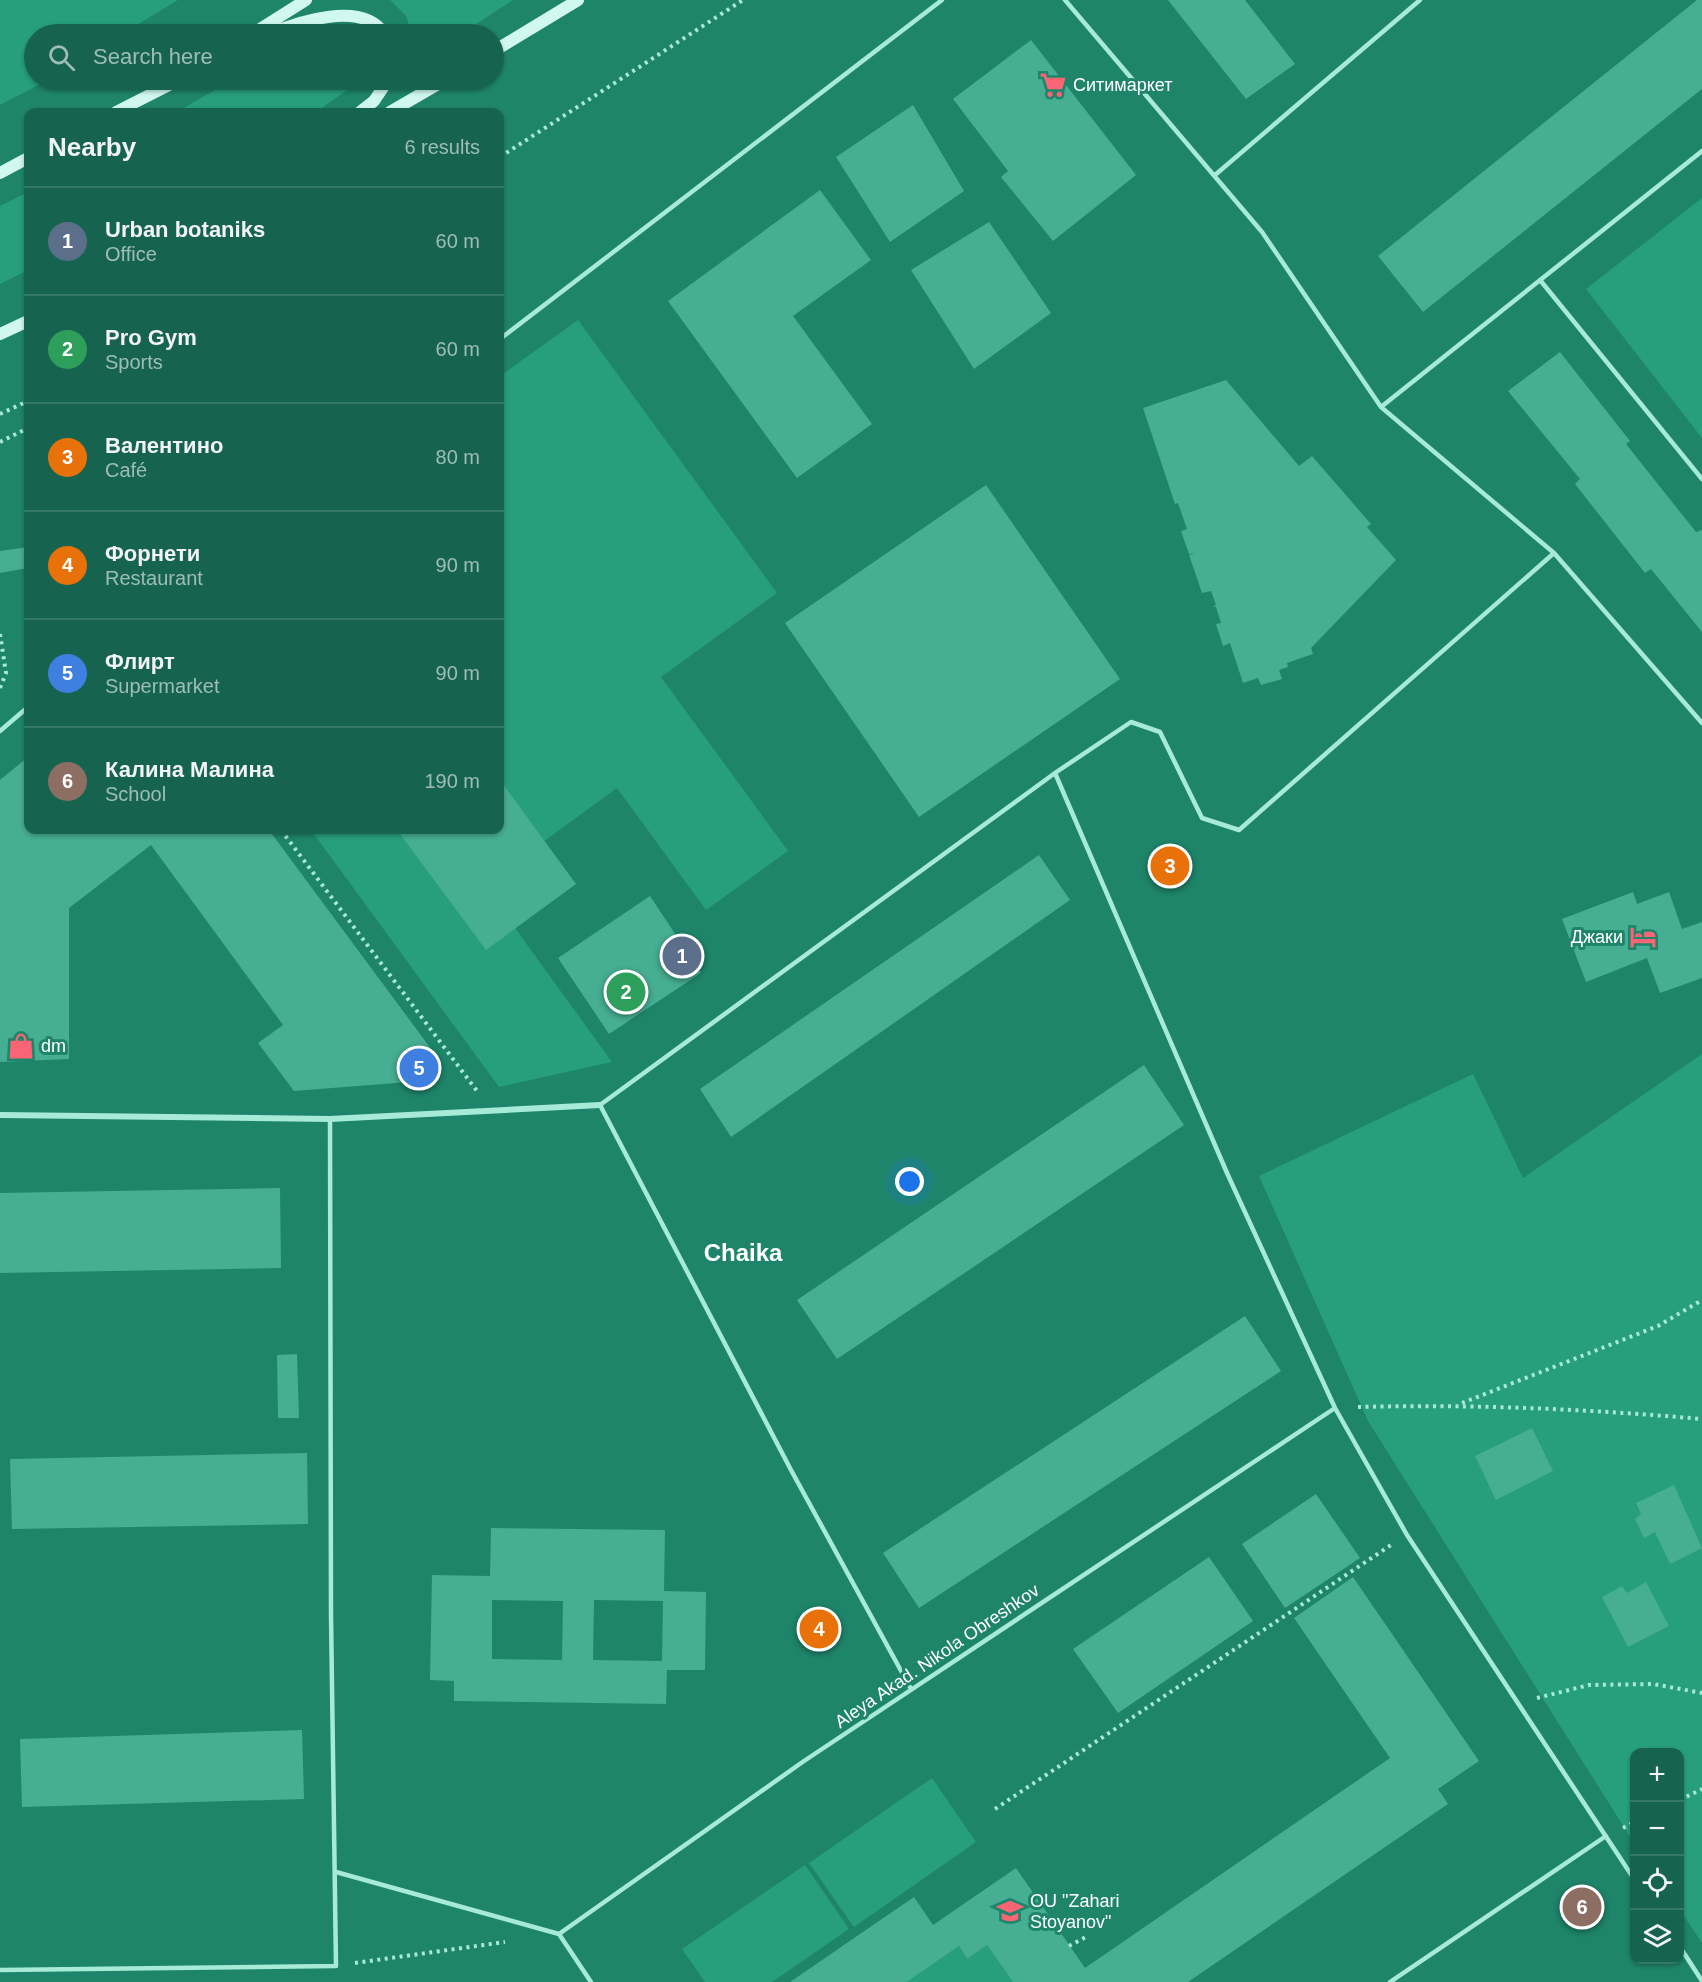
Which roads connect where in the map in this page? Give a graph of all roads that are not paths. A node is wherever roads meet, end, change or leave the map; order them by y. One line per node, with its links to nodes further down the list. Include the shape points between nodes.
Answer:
1 (306, 0): 6 (main road)
2 (578, 0): 9 (main road)
3 (942, 0): 23 (lane)
4 (1065, 0): 19 (lane)
5 (1420, 0): 19 (lane)
6 (268, 24)
7 (298, 24): 8 (main road, via 352,17)
8 (374, 24)
9 (504, 45)
10 (160, 90): 13 (main road)
11 (381, 90): 14 (main road)
12 (428, 90): 15 (main road)
13 (124, 108)
14 (365, 108)
15 (397, 108)
16 (1702, 151): 20 (lane)
17 (24, 160): 18 (main road)
18 (0, 173)
19 (1215, 175): 24 (lane, via 1262,232)
20 (1540, 280): 24 (lane); 25 (lane)
21 (24, 323): 22 (main road)
22 (0, 334)
23 (504, 336)
24 (1382, 407): 26 (lane)
25 (1702, 479)
26 (1554, 553): 28 (lane); 30 (lane, via 1239,830 1202,818 1160,732 1131,722)
27 (24, 710): 29 (lane)
28 (1702, 723)
29 (0, 731)
30 (1055, 773): 31 (lane); 34 (lane, via 1227,1173)
31 (600, 1105): 33 (street); 35 (lane)
32 (0, 1115): 33 (street)
33 (330, 1119): 37 (lane)
34 (1335, 1408): 35 (lane, Aleya Akad. Nikola Obreshkov); 36 (lane, via 1407,1535)
35 (911, 1689): 39 (lane, Aleya Akad. Nikola Obreshkov)
36 (1606, 1836): 38 (lane); 44 (lane)
37 (336, 1872): 39 (lane); 41 (lane, via 336,1965)
38 (1630, 1872)
39 (559, 1934): 43 (lane)
40 (1684, 1953): 42 (lane)
41 (0, 1970)
42 (1702, 1981)
43 (591, 1982)
44 (1390, 1982)

